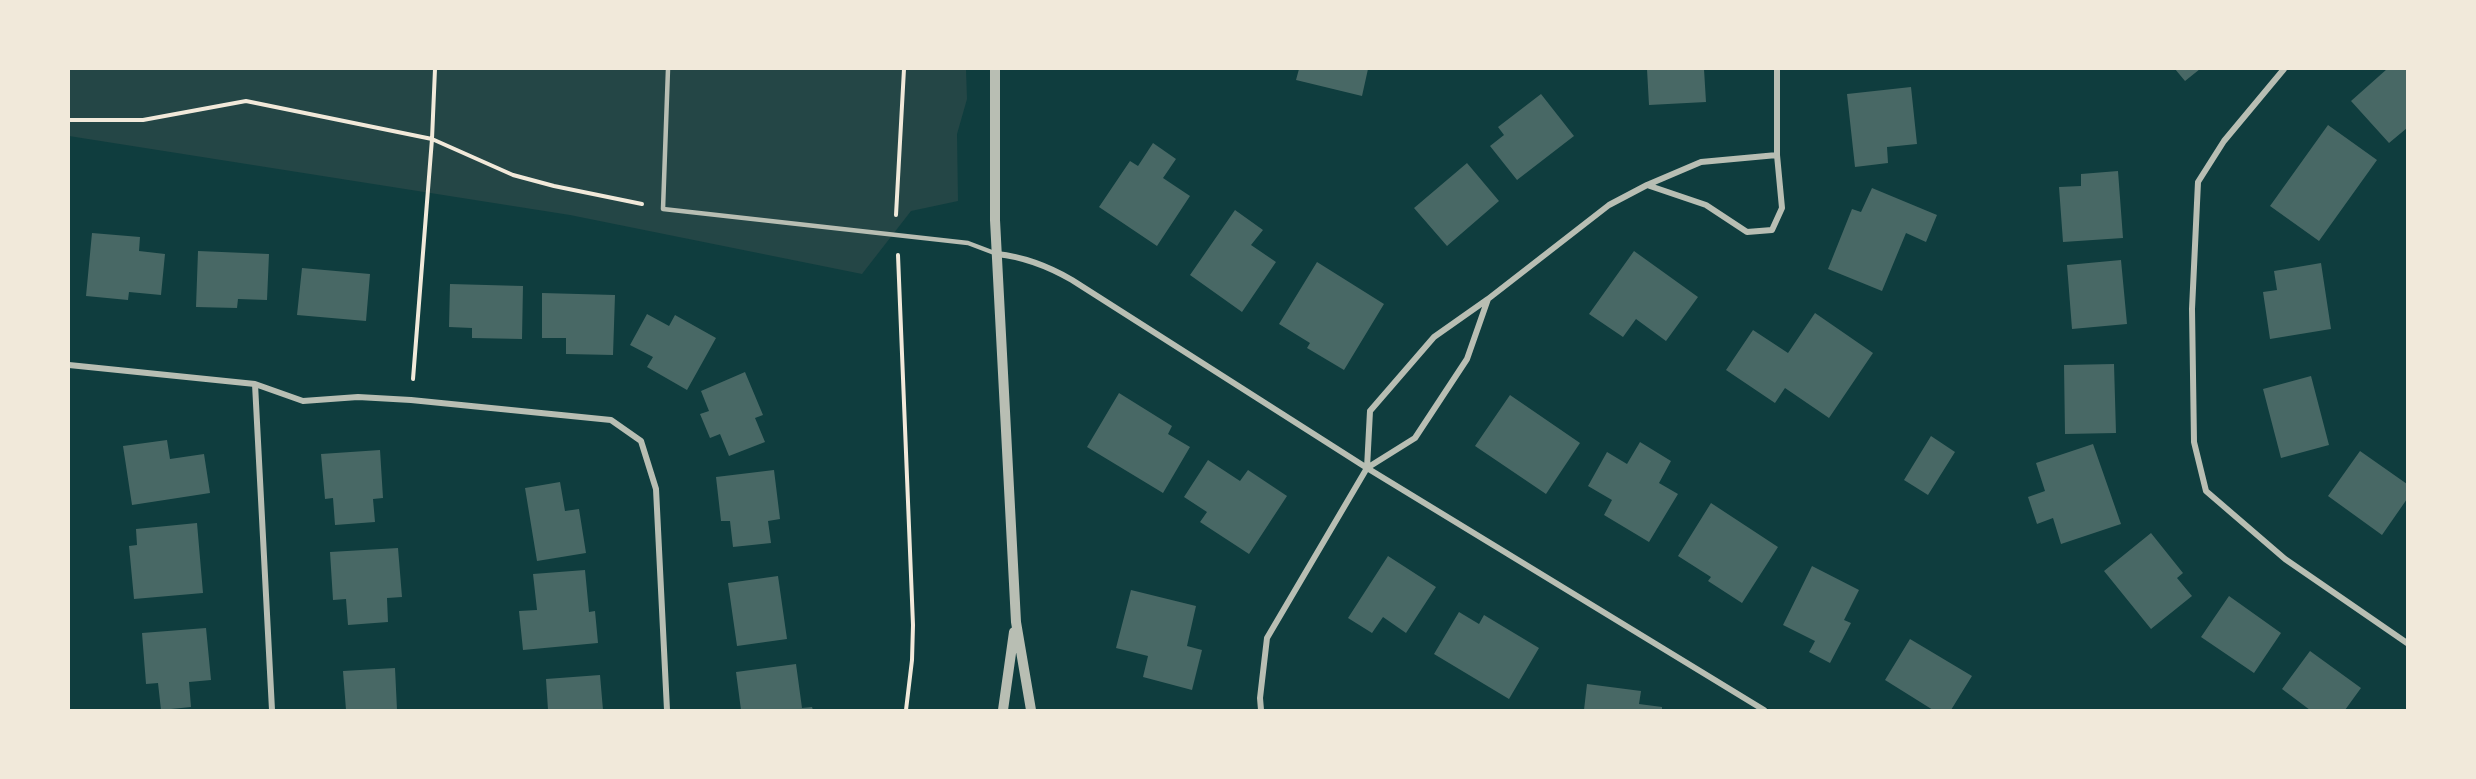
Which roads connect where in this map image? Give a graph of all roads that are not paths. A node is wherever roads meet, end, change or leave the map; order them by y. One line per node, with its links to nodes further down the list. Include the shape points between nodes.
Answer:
1 (668, 69): 7 (lane, via 663,209 968,243)
2 (995, 69): 7 (street)
3 (1777, 69): 5 (street)
4 (2284, 69): 13 (street, via 2224,141 2198,182 2192,309 2194,442 2206,491 2285,559)
5 (1777, 155): 6 (street, via 1701,162); 6 (street, via 1782,208 1772,230 1747,232 1706,205)
6 (1647, 185): 8 (street, via 1609,205)
7 (997, 254): 11 (street, via 1050,267); 12 (street)
8 (1488, 299): 11 (street, via 1467,359 1415,438); 11 (street, via 1434,337 1377,402 1371,411)
9 (69, 365): 10 (street)
10 (255, 384): 15 (street); 16 (street, via 303,401 411,400 610,420 640,441 656,489)
11 (1367, 468): 14 (street); 19 (street, via 1267,638)
12 (1016, 622): 17 (street); 18 (street)
13 (2407, 643)
14 (1762, 709)
15 (272, 710)
16 (667, 710)
17 (1003, 710)
18 (1031, 710)
19 (1261, 710)

